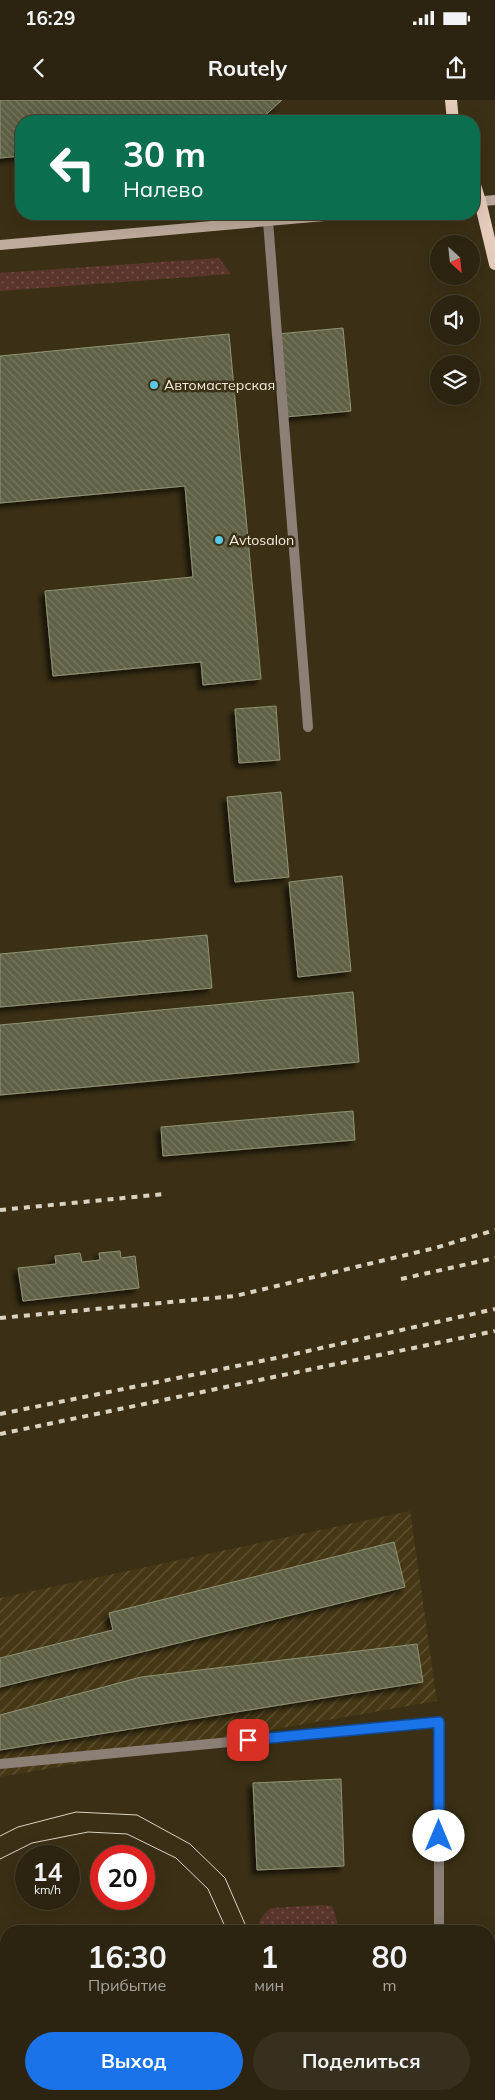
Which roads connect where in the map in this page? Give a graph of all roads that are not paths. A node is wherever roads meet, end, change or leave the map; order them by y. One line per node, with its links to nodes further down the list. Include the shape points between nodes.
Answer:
1 (451, 100): 2 (main road)
2 (452, 115)
3 (495, 200): 4 (street)
4 (480, 202)
5 (480, 212): 9 (main road)
6 (279, 220): 7 (street)
7 (268, 221): 8 (street); 10 (lane)
8 (0, 245)
9 (495, 264)
10 (308, 727)
11 (0, 1764): 12 (lane, via 439,1722)
12 (439, 1925)

